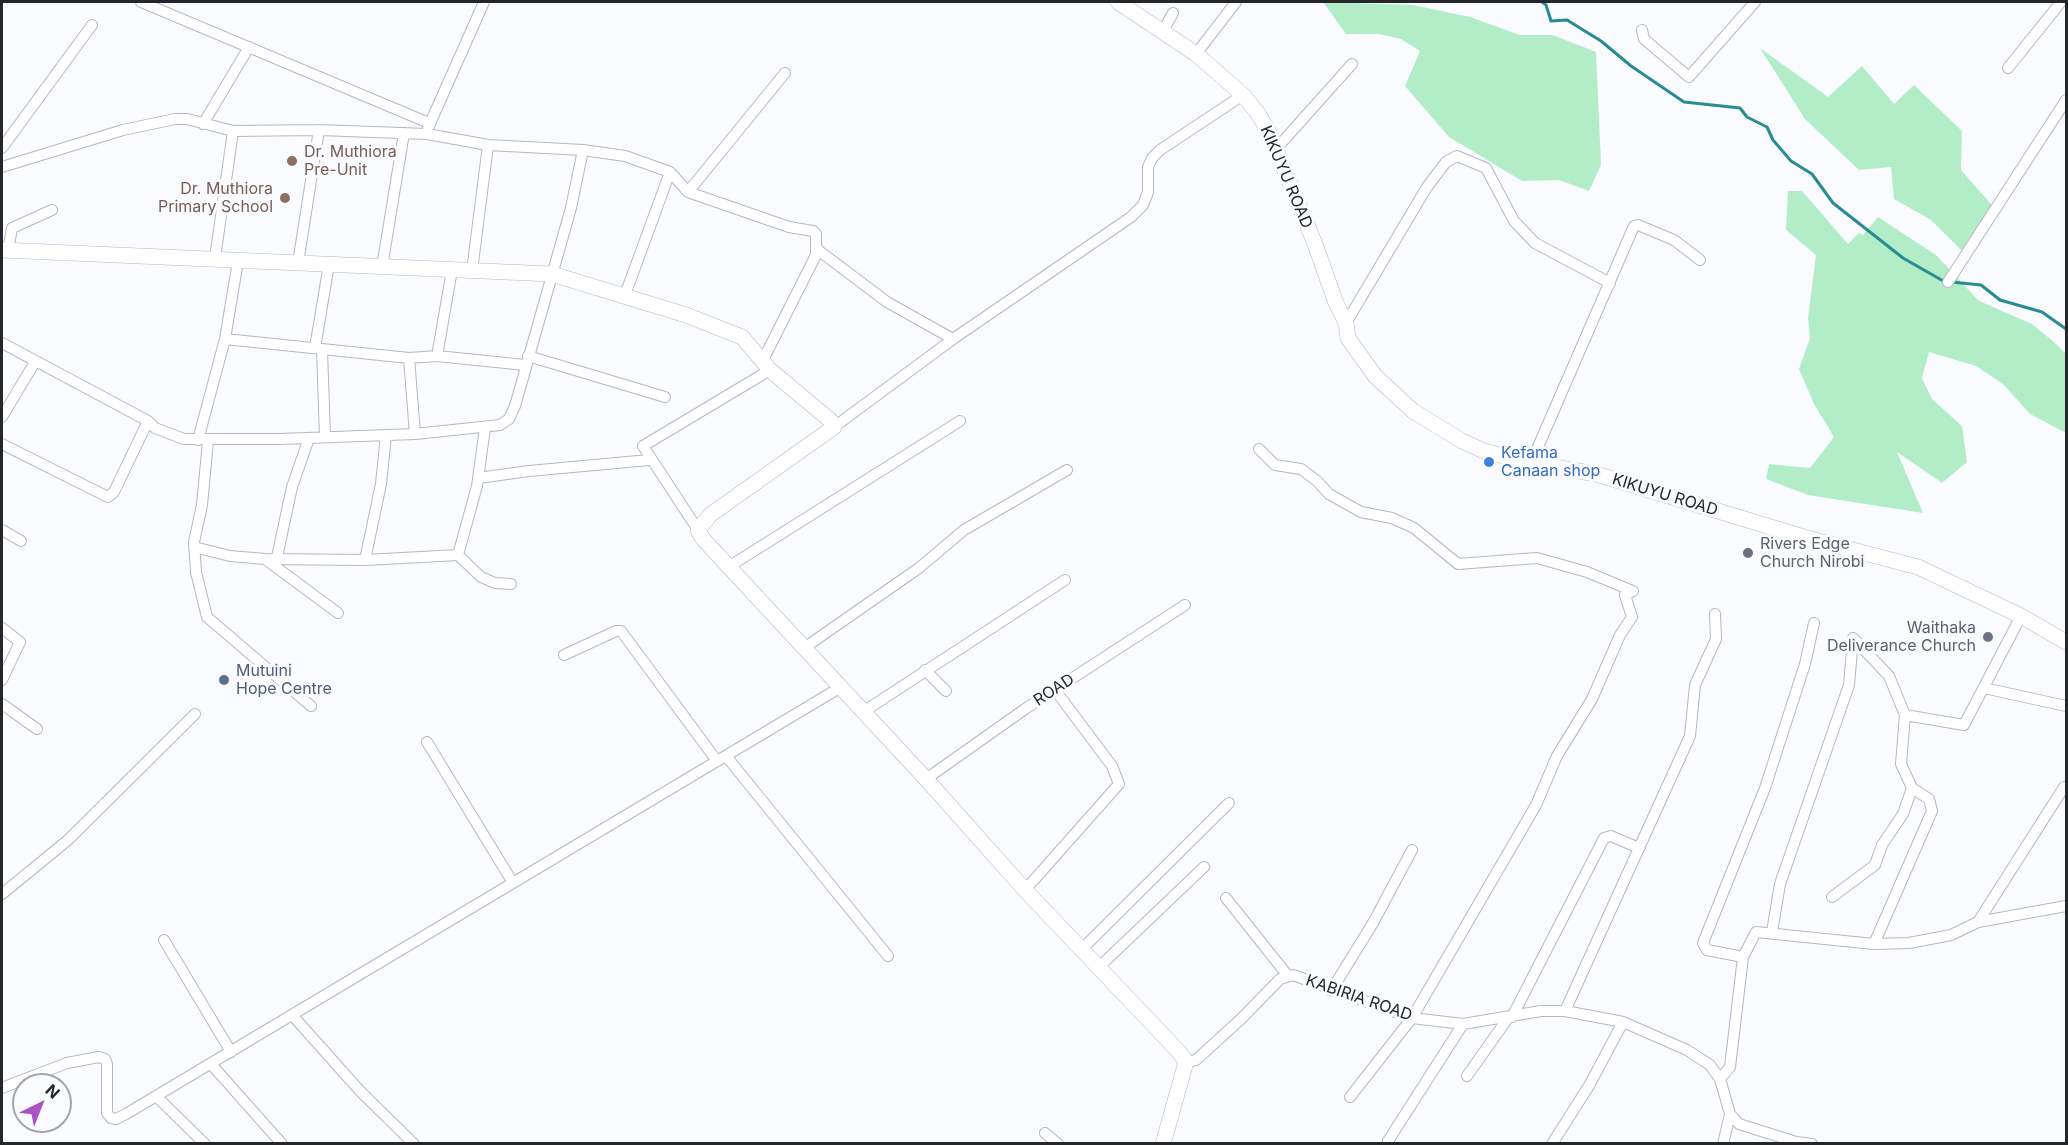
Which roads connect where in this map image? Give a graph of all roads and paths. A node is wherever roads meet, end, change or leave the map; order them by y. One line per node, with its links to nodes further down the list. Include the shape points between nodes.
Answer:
1 (141, 2): 11 (street)
2 (484, 2): 19 (street)
3 (1118, 2): 10 (main road, KIKUYU ROAD)
4 (1236, 2): 12 (street)
5 (1755, 2): 9 (street, via 1689,78 1644,39)
6 (2061, 2): 14 (street)
7 (1173, 13): 10 (street)
8 (92, 24): 24 (street)
9 (1642, 30)
10 (1163, 31): 12 (main road, KIKUYU ROAD)
11 (249, 47): 18 (street); 19 (street)
12 (1196, 54): 16 (main road, KIKUYU ROAD)
13 (1352, 64): 25 (street)
14 (2008, 68)
15 (785, 73): 29 (street)
16 (1243, 95): 25 (main road, KIKUYU ROAD, via 1269,130); 47 (street, via 1152,158 1148,192 1143,205 1131,217)
17 (2067, 100): 42 (street)
18 (203, 124): 21 (street); 27 (street, via 187,119 165,120)
19 (428, 129): 22 (street); 23 (street)
20 (319, 130): 21 (street); 22 (street); 36 (street)
21 (233, 131): 33 (street)
22 (404, 133): 38 (street)
23 (488, 145): 26 (street); 40 (street)
24 (2, 148)
25 (1276, 149): 45 (main road, KIKUYU ROAD)
26 (583, 150): 28 (street, via 625,156); 41 (street)
27 (2, 167)
28 (670, 172): 29 (street); 44 (street)
29 (688, 192): 31 (street, via 789,227 813,231)
30 (52, 210): 32 (street, via 12,228)
31 (818, 250): 47 (street, via 887,302); 54 (street)
32 (5, 251): 33 (main road)
33 (215, 258): 35 (main road)
34 (1700, 260): 43 (street, via 1674,240 1634,226)
35 (238, 261): 36 (main road); 46 (street)
36 (298, 262): 37 (main road)
37 (329, 264): 38 (main road); 49 (street)
38 (382, 267): 39 (main road)
39 (452, 270): 40 (main road); 50 (street)
40 (472, 271): 41 (main road)
41 (552, 274): 44 (main road); 52 (street)
42 (1948, 282)
43 (1610, 283): 45 (street, via 1535,243 1508,212 1486,168 1457,156 1446,162 1427,187); 69 (street)
44 (625, 295): 54 (main road, via 735,332)
45 (1346, 323): 69 (main road, KIKUYU ROAD, via 1348,338 1376,376 1413,411 1476,448)
46 (225, 339): 49 (street); 65 (street)
47 (953, 339): 59 (street)
48 (2, 343): 53 (street)
49 (319, 349): 51 (street); 63 (street)
50 (437, 356): 51 (street); 52 (street)
51 (409, 357): 61 (street)
52 (526, 360): 55 (street); 60 (street, via 509,419)
53 (35, 362): 56 (street); 57 (street)
54 (766, 366): 59 (main road); 68 (street, via 717,404 645,444 643,449)
55 (665, 397)
56 (2, 417)
57 (148, 421): 65 (street, via 168,434); 66 (street, via 108,497)
58 (960, 421): 80 (street)
59 (834, 427): 73 (main road, via 710,515)
60 (485, 428): 61 (street); 71 (street)
61 (415, 434): 62 (street)
62 (386, 435): 63 (street); 79 (street, via 381,484)
63 (325, 437): 64 (street)
64 (309, 438): 65 (street); 77 (street, via 292,486)
65 (203, 440): 75 (street)
66 (2, 444)
67 (1259, 449): 133 (street, via 1275,465 1301,469 1329,494 1361,512 1392,518 1414,528 1458,564 1537,558 1587,572 1633,591 1625,595 1632,617 1592,699 1557,756 1536,805)
68 (649, 460): 71 (street); 73 (street)
69 (1531, 463): 86 (main road, KIKUYU ROAD, via 1596,474 1918,567)
70 (1067, 470): 90 (street, via 964,530 919,568)
71 (478, 478): 76 (street)
72 (2, 530): 74 (street)
73 (698, 530): 80 (main road)
74 (21, 541)
75 (194, 548): 78 (street); 99 (street, via 207,617)
76 (458, 555): 79 (street); 82 (street, via 481,577)
77 (277, 557): 78 (street); 79 (street)
78 (265, 559): 84 (street)
79 (365, 561)
80 (730, 566): 90 (main road)
81 (1065, 580): 92 (street)
82 (511, 584)
83 (1185, 605): 96 (street, ROAD)
84 (338, 613)
85 (1715, 614): 111 (street, via 1716,639 1695,685 1690,736)
86 (2021, 616): 89 (main road, KIKUYU ROAD); 95 (street)
87 (1814, 623): 126 (street, via 1805,664 1765,788 1703,944 1707,950)
88 (2, 627): 93 (street, via 20,642)
89 (2067, 642)
90 (804, 648): 94 (main road)
91 (564, 655): 106 (street, via 621,631)
92 (925, 670): 97 (street); 101 (street)
93 (2, 680)
94 (841, 687): 101 (main road); 106 (street)
95 (1984, 688): 100 (street); 103 (street, via 1964,725)
96 (1055, 690): 107 (street, ROAD); 115 (street, via 1112,766 1119,784)
97 (946, 692)
98 (2, 704): 104 (street)
99 (311, 706)
100 (2067, 706)
101 (863, 711): 107 (main road)
102 (195, 714): 116 (street, via 68,840)
103 (1905, 715): 109 (street, via 1901,764); 121 (street, via 1889,676 1854,638 1849,685 1780,884)
104 (37, 729)
105 (428, 742): 114 (street)
106 (721, 758): 114 (street); 125 (street)
107 (926, 779): 115 (main road)
108 (2064, 787): 120 (street)
109 (1912, 789): 117 (street, via 1875,865); 123 (street, via 1929,799 1932,811)
110 (1229, 803): 124 (street)
111 (1639, 848): 130 (street); 132 (street, via 1611,836 1604,838)
112 (1412, 850): 129 (street)
113 (1204, 867): 127 (street)
114 (513, 883): 131 (street)
115 (1025, 890): 124 (main road)
116 (2, 894)
117 (1832, 897)
118 (1227, 898): 128 (street)
119 (2067, 906): 120 (street)
120 (1978, 922): 123 (street, via 1951,935 1909,943)
121 (1772, 932): 123 (street); 126 (street, via 1756,932)
122 (164, 940): 136 (street)
123 (1874, 944)
124 (1082, 949): 127 (main road)
125 (888, 956)
126 (1743, 957): 140 (street, via 1730,1067)
127 (1098, 968): 137 (main road)
128 (1288, 976): 129 (street, KABIRIA ROAD); 137 (street, KABIRIA ROAD, via 1280,979 1196,1060)
129 (1331, 991): 133 (street, KABIRIA ROAD)
130 (1565, 1011): 132 (street, KABIRIA ROAD); 134 (street, KABIRIA ROAD)
131 (293, 1016): 136 (street); 149 (street, via 360,1091)
132 (1510, 1017): 135 (street, KABIRIA ROAD); 139 (street)
133 (1412, 1018): 135 (street, KABIRIA ROAD); 143 (street)
134 (1623, 1022): 140 (street, KABIRIA ROAD, via 1687,1050 1710,1065); 152 (street)
135 (1463, 1024): 146 (street)
136 (231, 1052): 138 (street)
137 (1186, 1062): 151 (main road)
138 (211, 1064): 142 (street); 148 (street)
139 (1467, 1076)
140 (1720, 1079): 144 (street, KABIRIA ROAD)
141 (2, 1088): 142 (street, via 68,1063 99,1057 107,1064 107,1113 111,1118)
142 (157, 1097): 147 (street)
143 (1350, 1097)
144 (1730, 1114): 153 (street); 154 (street, via 1738,1124)
145 (1045, 1133): 150 (street)
146 (1388, 1141)
147 (205, 1143)
148 (282, 1143)
149 (414, 1143)
150 (1058, 1143)
151 (1163, 1143)
152 (1552, 1143)
153 (1723, 1143)
154 (1796, 1143): 155 (street)
155 (1812, 1143)

